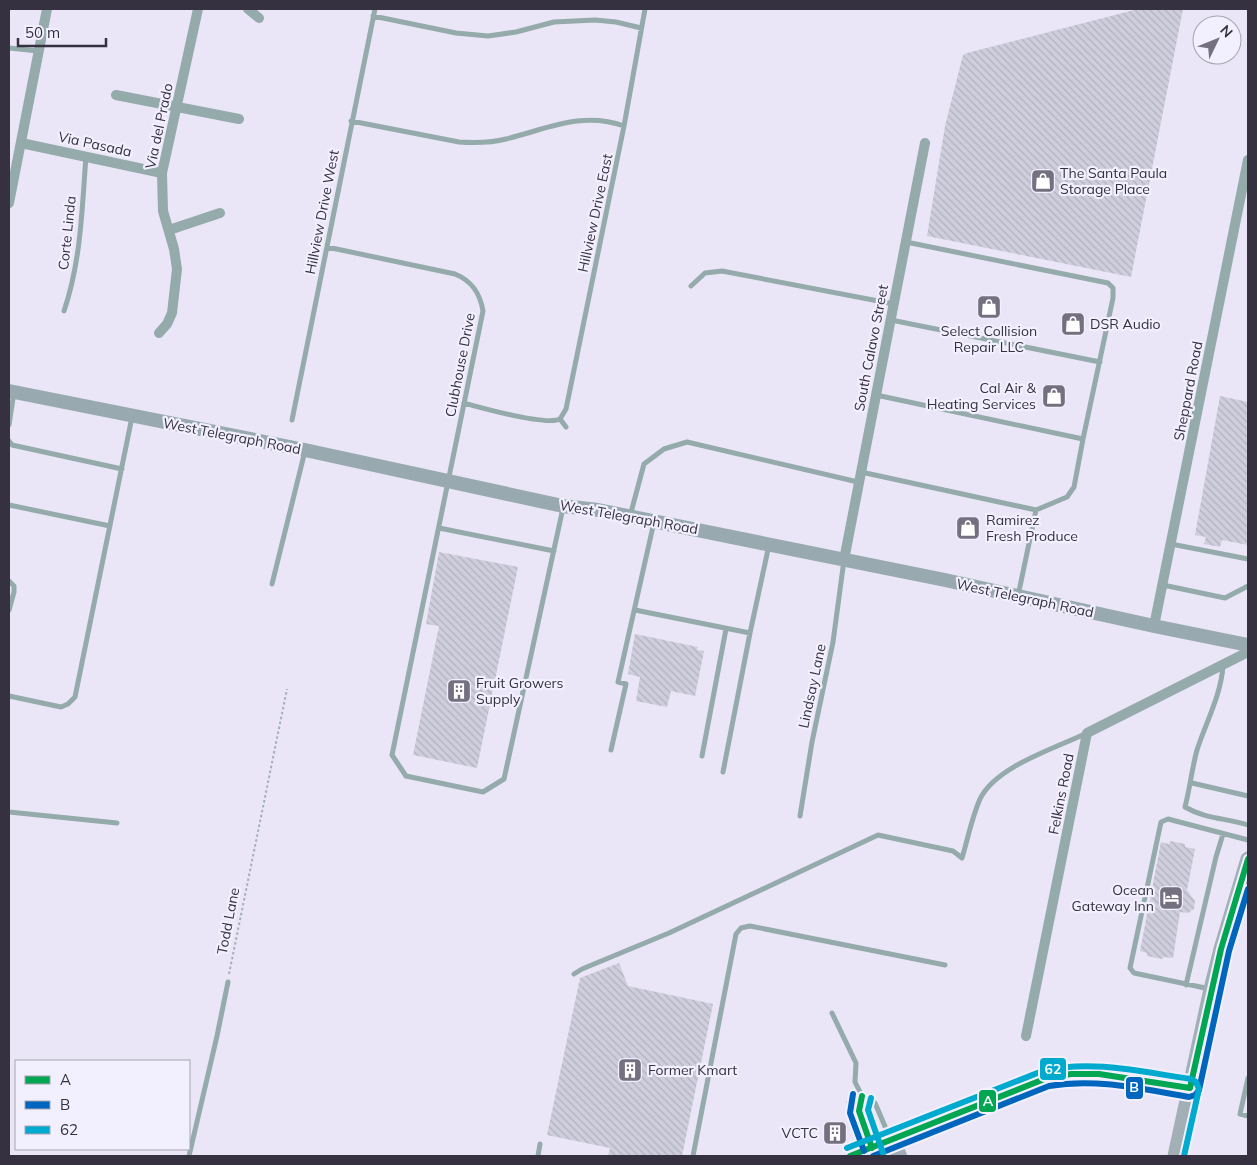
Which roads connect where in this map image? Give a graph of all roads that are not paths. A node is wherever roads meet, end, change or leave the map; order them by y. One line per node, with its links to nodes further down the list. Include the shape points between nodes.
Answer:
1 (46, 9): 10 (street)
2 (198, 9): 12 (street, Via del Prado)
3 (248, 9): 7 (street)
4 (375, 9): 6 (lane, Hillview Drive West)
5 (644, 9): 8 (lane, Hillview Drive East)
6 (373, 16): 8 (lane, via 456,33 488,36 554,22 595,20); 14 (lane, Hillview Drive West)
7 (259, 18)
8 (641, 28): 15 (lane, Hillview Drive East)
9 (9, 48): 10 (lane)
10 (38, 50): 16 (street)
11 (116, 95): 12 (street)
12 (178, 106): 13 (street); 20 (street, Via del Prado)
13 (239, 119)
14 (351, 121): 15 (lane, via 459,142 504,140 581,120 608,121); 25 (lane, Hillview Drive West)
15 (624, 126): 36 (lane, Hillview Drive East, via 566,409)
16 (21, 143): 18 (street, Via Pasada); 21 (street)
17 (926, 143): 24 (street, South Calavo Street)
18 (86, 156): 20 (street, Via Pasada); 28 (lane, Corte Linda, via 79,254)
19 (1248, 160): 54 (street, Sheppard Road)
20 (162, 173): 23 (street, Via del Prado, via 163,211)
21 (9, 203)
22 (220, 213): 23 (street)
23 (169, 230): 30 (street, Via del Prado, via 177,269 176,292 172,313)
24 (906, 242): 27 (street, South Calavo Street); 31 (lane, via 1108,283 1113,288 1114,298)
25 (327, 247): 34 (lane, Clubhouse Drive, via 454,274 475,288 483,312); 37 (lane, Hillview Drive West)
26 (691, 286): 27 (lane, via 705,274 722,271)
27 (894, 304): 29 (street, South Calavo Street)
28 (64, 311)
29 (890, 320): 31 (lane); 33 (street, South Calavo Street)
30 (159, 333)
31 (1100, 362): 40 (lane)
32 (12, 391): 35 (main road, West Telegraph Road); 38 (lane)
33 (876, 395): 40 (lane); 44 (street, South Calavo Street)
34 (464, 403): 36 (lane, via 550,421); 45 (lane, Clubhouse Drive)
35 (132, 415): 42 (main road, West Telegraph Road); 43 (lane)
36 (560, 419): 39 (lane)
37 (292, 420)
38 (9, 425)
39 (566, 427)
40 (1083, 439): 48 (lane, via 1074,487 1068,497)
41 (9, 442): 43 (lane)
42 (305, 450): 45 (main road, West Telegraph Road); 59 (lane)
43 (122, 469): 51 (lane)
44 (859, 477): 48 (lane); 49 (lane, via 687,442 664,449 644,464); 57 (street, South Calavo Street)
45 (449, 481): 47 (main road, West Telegraph Road); 52 (lane, Clubhouse Drive)
46 (9, 505): 51 (lane)
47 (564, 506): 49 (main road, West Telegraph Road); 55 (lane, Clubhouse Drive)
48 (1036, 510): 62 (lane)
49 (630, 516): 50 (main road, West Telegraph Road)
50 (654, 521): 53 (main road, West Telegraph Road); 64 (lane)
51 (110, 526): 71 (lane, via 74,697 61,707)
52 (439, 528): 55 (lane); 55 (lane, Clubhouse Drive, via 392,755 406,776 483,792 504,779)
53 (769, 544): 57 (main road, West Telegraph Road); 67 (lane)
54 (1171, 544): 56 (lane); 60 (street, Sheppard Road)
55 (554, 551)
56 (1248, 559)
57 (844, 560): 62 (main road, West Telegraph Road); 79 (lane, Lindsay Lane, via 833,642)
58 (9, 581): 63 (lane, via 14,586)
59 (272, 584)
60 (1162, 585): 61 (lane, via 1225,598); 65 (street, Sheppard Road)
61 (1248, 586)
62 (1018, 596): 65 (main road, West Telegraph Road)
63 (9, 610)
64 (635, 610): 66 (lane); 73 (lane, via 618,682 626,684)
65 (1154, 626): 68 (main road, West Telegraph Road)
66 (726, 629): 67 (lane); 74 (lane)
67 (750, 633): 75 (lane)
68 (1248, 645)
69 (1248, 652): 70 (street)
70 (1223, 666): 72 (street); 76 (lane, via 1221,683 1197,752)
71 (9, 696)
72 (1087, 733): 86 (lane, via 1012,767 989,786 981,798 962,858 953,851 878,835); 91 (street, Felkins Road)
73 (611, 750)
74 (702, 756)
75 (724, 772)
76 (1192, 783): 77 (lane); 81 (lane, via 1185,807 1209,817)
77 (1248, 796)
78 (9, 812): 80 (lane)
79 (800, 816)
80 (117, 823)
81 (1248, 825)
82 (1223, 834): 83 (lane); 88 (lane); 88 (lane, via 1168,819 1161,822 1130,968 1134,973)
83 (1248, 840)
84 (1248, 859): 89 (main road)
85 (945, 965): 102 (lane, via 750,926 741,928 736,934)
86 (574, 974)
87 (228, 982): 100 (lane)
88 (1186, 985): 89 (lane)
89 (1211, 990): 93 (main road)
90 (832, 1013): 94 (lane, via 856,1063 855,1082)
91 (1026, 1036)
92 (1248, 1078): 96 (lane, via 1240,1114)
93 (1190, 1088): 98 (main road, via 1099,1074 1047,1078); 104 (main road)
94 (862, 1096): 95 (lane); 98 (lane, via 876,1103); 99 (lane, via 859,1111)
95 (849, 1102)
96 (1248, 1116)
97 (540, 1144): 101 (lane)
98 (894, 1148): 99 (main road)
99 (874, 1152): 103 (street)
100 (189, 1156)
101 (538, 1156)
102 (693, 1156)
103 (850, 1156)
104 (1175, 1156)

